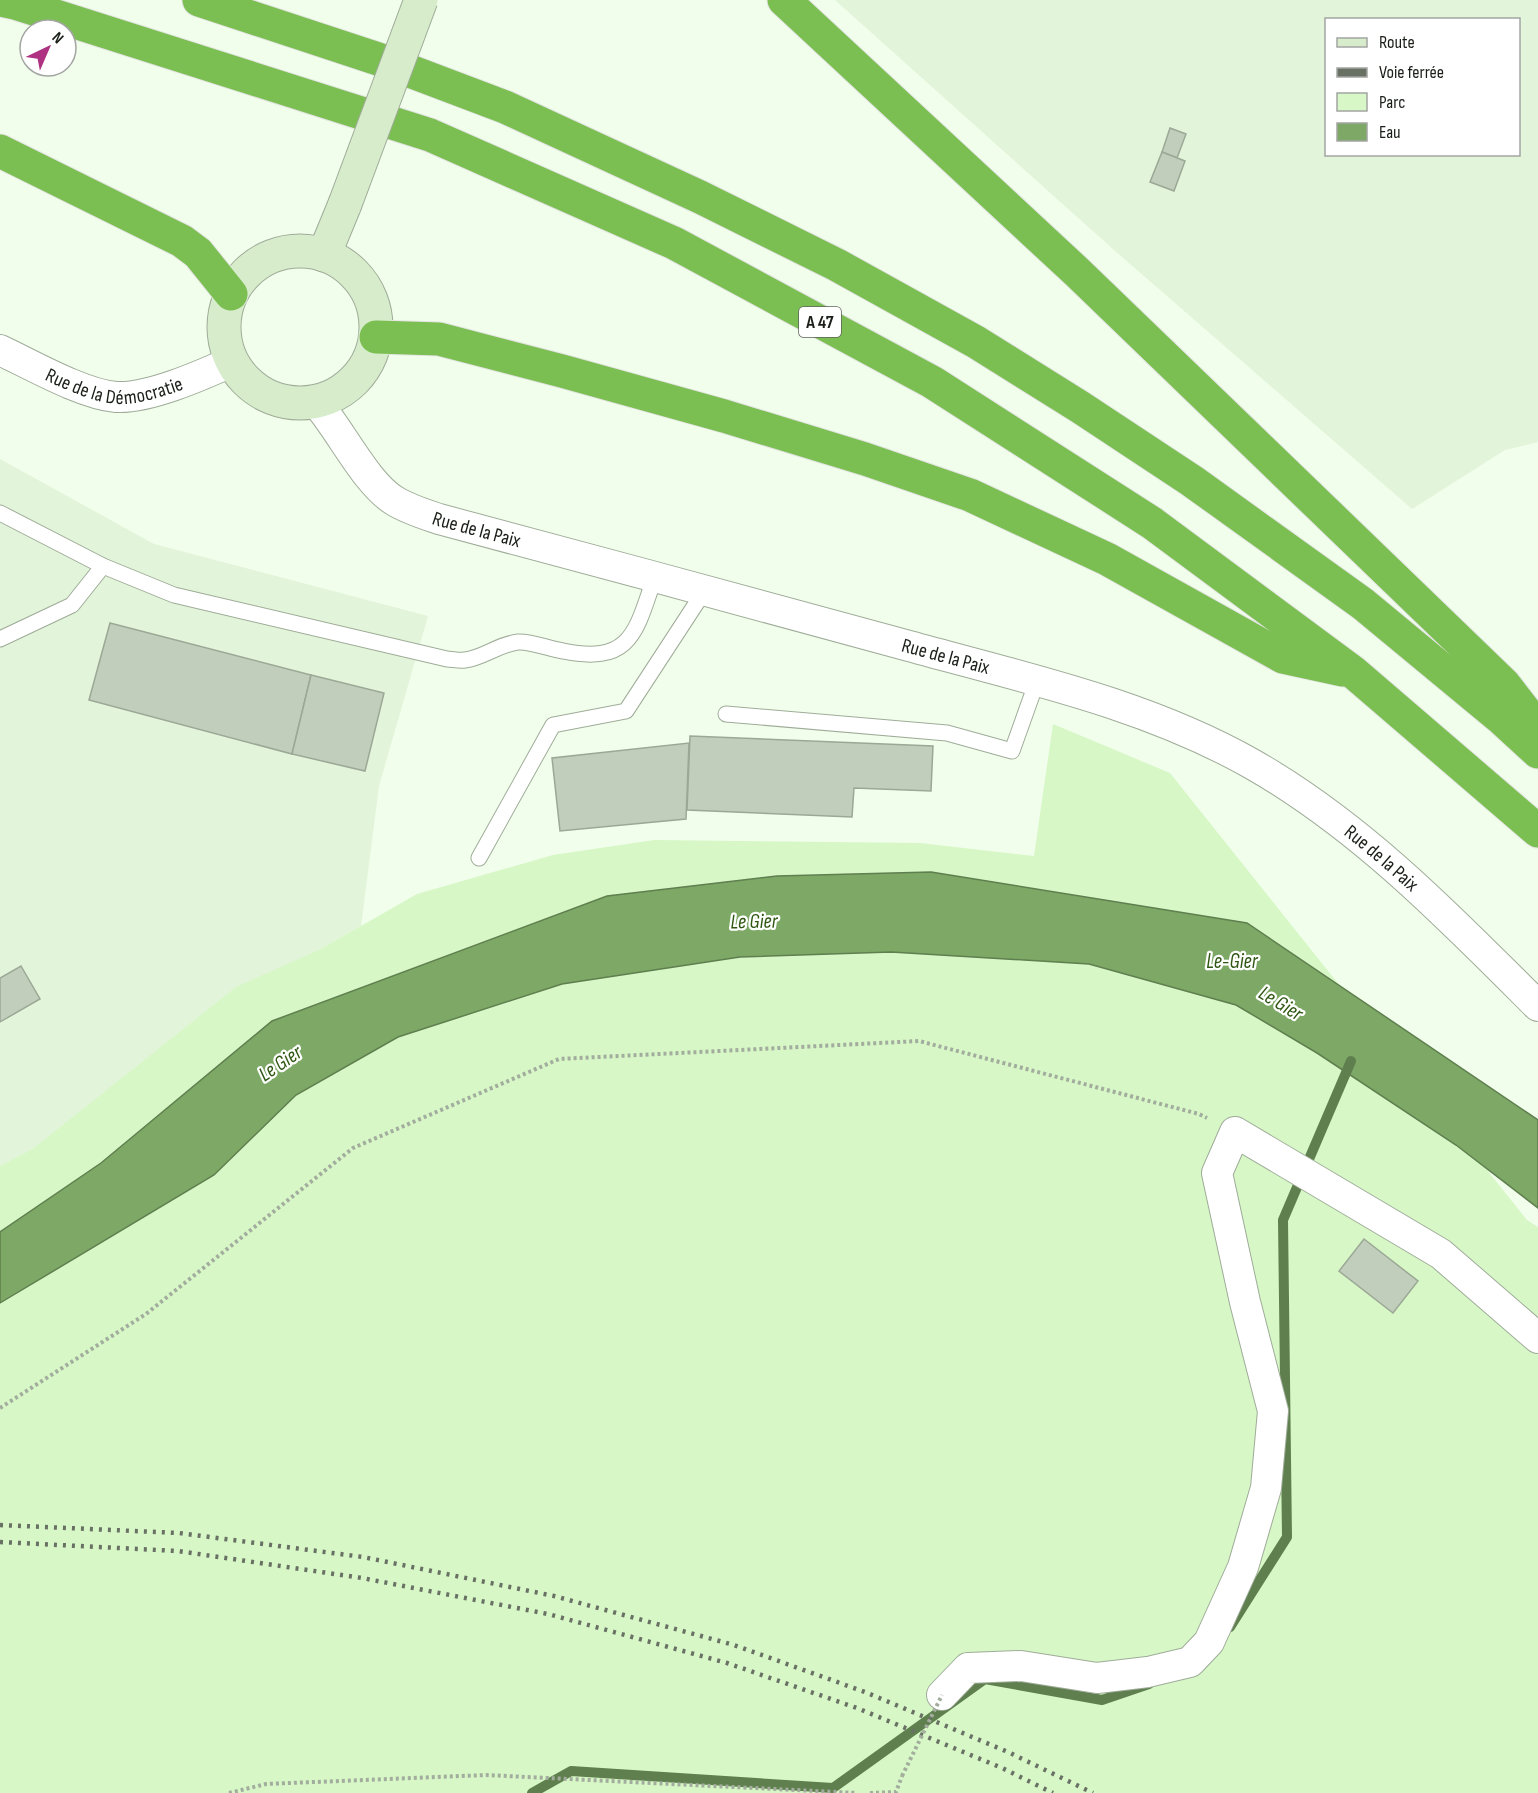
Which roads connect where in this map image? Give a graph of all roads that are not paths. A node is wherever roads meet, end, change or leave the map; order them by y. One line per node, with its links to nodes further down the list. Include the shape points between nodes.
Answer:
1 (0, 0): 17 (highway, A 47, via 430,135 674,243 932,382 1152,523)
2 (199, 0): 21 (highway, via 378,59 505,107 816,254 976,342 1192,481 1363,604)
3 (421, 0): 6 (main road, bridge)
4 (784, 0): 20 (highway, via 1078,273 1504,684)
5 (0, 152): 7 (highway, via 182,240 198,253)
6 (324, 255): 7 (main road, via 281,253 252,268); 8 (main road, via 359,278 376,316)
7 (231, 294): 10 (main road, via 224,328)
8 (376, 337): 11 (main road, via 370,360 356,380 338,394); 17 (highway, via 439,339 561,371 865,459 970,495 1107,559 1283,657)
9 (0, 350): 10 (street, Rue de la Démocratie, via 82,388 117,397 188,380)
10 (231, 362): 11 (main road, via 246,382 267,397 291,404)
11 (316, 402): 14 (street, Rue de la Paix, via 368,474 394,501 439,519)
12 (0, 513): 13 (lane)
13 (103, 566): 14 (lane, via 174,595 447,659 466,660 519,642 584,655 610,652 636,630); 16 (lane, via 72,605)
14 (655, 576): 15 (street, Rue de la Paix)
15 (705, 590): 18 (street, Rue de la Paix); 23 (lane, via 627,711 553,724)
16 (0, 639)
17 (1353, 672): 22 (highway, A 47)
18 (1037, 681): 19 (lane, via 1012,751 946,733); 24 (street, Rue de la Paix, via 1193,734 1297,792 1417,887)
19 (726, 714)
20 (1538, 728)
21 (1538, 752)
22 (1538, 831)
23 (479, 858)
24 (1538, 1006)
25 (1538, 1338): 26 (street, via 1441,1254 1235,1132 1217,1173 1273,1411 1266,1488 1243,1567 1209,1642 1190,1662 1097,1678 1021,1666 968,1668)
26 (942, 1695)

